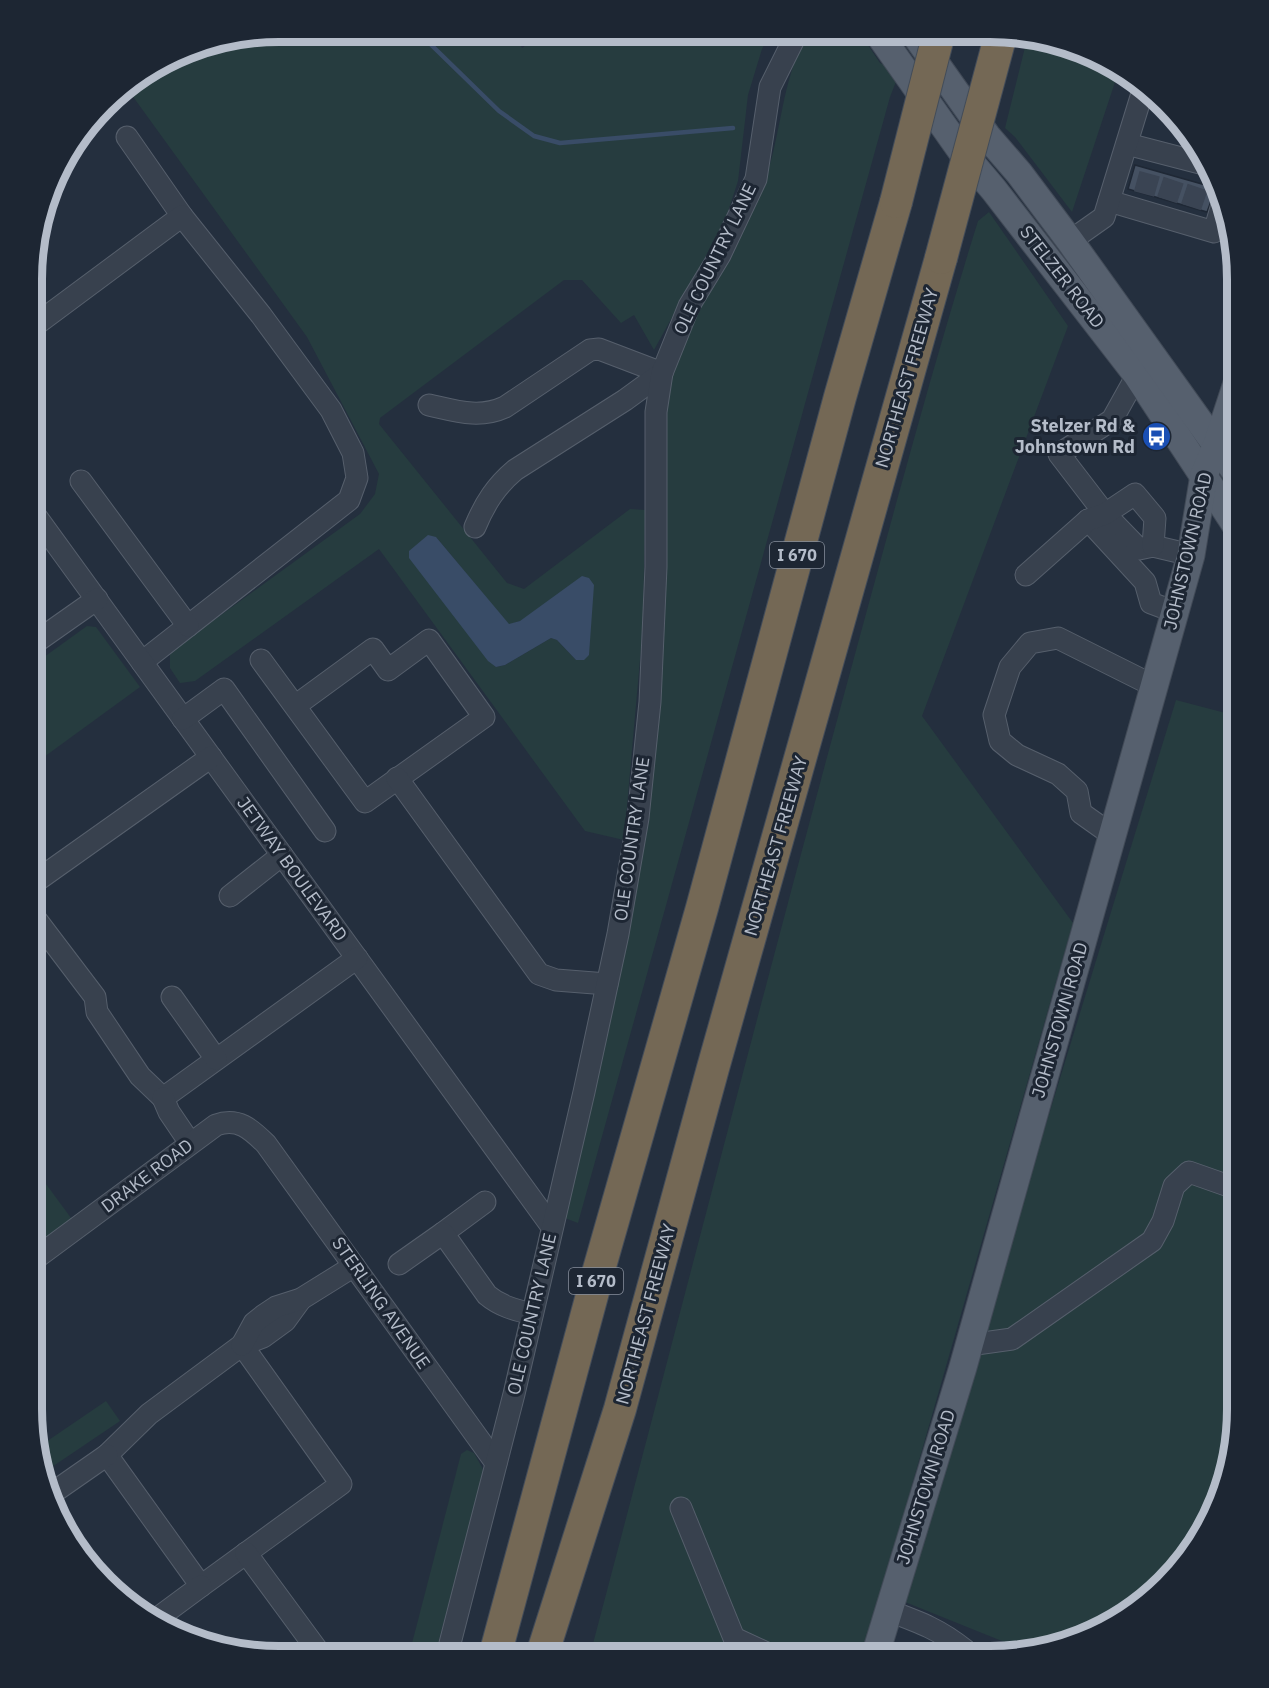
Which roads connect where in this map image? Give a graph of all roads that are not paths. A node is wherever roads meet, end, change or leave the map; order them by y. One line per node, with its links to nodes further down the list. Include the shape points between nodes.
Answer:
1 (792, 42): 15 (street, OLE COUNTRY LANE, via 770,87 756,179 720,255 689,306)
2 (884, 42): 16 (main road, STELZER ROAD, via 963,152)
3 (920, 42): 13 (main road, STELZER ROAD, via 987,136)
4 (937, 42): 75 (highway, I 670, bridge)
5 (999, 43): 64 (highway, NORTHEAST FREEWAY, bridge)
6 (1141, 97): 8 (street)
7 (127, 137): 11 (street)
8 (1127, 144): 9 (street, via 1154,160); 10 (street)
9 (1201, 171)
10 (1109, 201): 12 (street, via 1142,202 1188,215 1214,232); 13 (street, via 1104,217)
11 (182, 216): 14 (street); 32 (street, via 331,410 353,453 357,478 350,500)
12 (1219, 217)
13 (1070, 241): 19 (main road, STELZER ROAD)
14 (42, 319)
15 (662, 373): 17 (street, via 600,349 590,350 491,414); 26 (street, via 499,483); 48 (street, OLE COUNTRY LANE, via 656,412 656,567 650,702 638,818)
16 (1137, 375): 21 (main road, STELZER ROAD); 24 (street, via 1112,420 1059,454)
17 (429, 405)
18 (1227, 415): 19 (main road, JOHNSTOWN ROAD)
19 (1217, 444): 20 (main road, STELZER ROAD); 21 (main road, JOHNSTOWN ROAD)
20 (1227, 459)
21 (1204, 475): 23 (main road, STELZER ROAD); 28 (main road, JOHNSTOWN ROAD)
22 (81, 481): 32 (street)
23 (1227, 511)
24 (1097, 517): 27 (street, via 1139,549); 27 (street, via 1136,494 1155,518); 29 (street); 31 (street, via 1145,582 1151,603)
25 (42, 524): 30 (street, JETWAY BOULEVARD)
26 (476, 526)
27 (1153, 546): 28 (street)
28 (1191, 555): 31 (main road, JOHNSTOWN ROAD)
29 (1026, 575)
30 (97, 599): 33 (street); 35 (street, JETWAY BOULEVARD)
31 (1175, 612): 36 (main road, JOHNSTOWN ROAD)
32 (188, 626): 35 (street)
33 (42, 638)
34 (261, 660): 37 (street)
35 (142, 662): 38 (street, JETWAY BOULEVARD)
36 (1154, 686): 42 (main road, JOHNSTOWN ROAD); 42 (street, via 1058,638 1030,643 1010,667 993,715 1000,741 1017,755 1058,774 1077,791 1082,813)
37 (295, 706): 40 (street, via 365,802); 40 (street, via 374,650 388,670 429,640 484,717)
38 (183, 719): 39 (street, JETWAY BOULEVARD); 41 (street, via 224,689)
39 (211, 757): 43 (street, JETWAY BOULEVARD); 44 (street)
40 (397, 778): 48 (street, via 539,974 556,980)
41 (325, 831)
42 (1112, 835): 63 (main road, JOHNSTOWN ROAD)
43 (282, 855): 45 (street); 47 (street, JETWAY BOULEVARD)
44 (42, 878)
45 (230, 896)
46 (42, 927): 51 (street, via 95,997 97,1012 140,1076)
47 (357, 958): 50 (street); 56 (street, JETWAY BOULEVARD)
48 (607, 984): 56 (street, OLE COUNTRY LANE)
49 (171, 997): 50 (street)
50 (216, 1059): 51 (street)
51 (163, 1098): 52 (street)
52 (190, 1143): 53 (street, DRAKE ROAD, via 226,1122 252,1130); 58 (street, DRAKE ROAD)
53 (266, 1144): 60 (street, STERLING AVENUE)
54 (1227, 1185): 63 (street, via 1189,1172 1174,1186 1152,1241 1012,1339)
55 (485, 1202): 57 (street)
56 (552, 1227): 61 (street, OLE COUNTRY LANE)
57 (443, 1233): 59 (street); 61 (street, via 487,1295 509,1309)
58 (42, 1254)
59 (399, 1264)
60 (354, 1266): 62 (street, via 301,1299 285,1321 263,1337); 66 (street, STERLING AVENUE)
61 (532, 1314): 66 (street, OLE COUNTRY LANE)
62 (242, 1345): 65 (street, via 149,1414); 69 (street, via 340,1484)
63 (969, 1345): 71 (main road, JOHNSTOWN ROAD)
64 (620, 1409): 76 (highway, NORTHEAST FREEWAY); 77 (highway)
65 (107, 1455): 67 (street); 70 (street)
66 (496, 1463): 74 (street, OLE COUNTRY LANE)
67 (57, 1490)
68 (681, 1508): 78 (street, via 734,1638)
69 (246, 1553): 70 (street); 73 (street)
70 (201, 1586): 72 (street)
71 (888, 1611): 79 (main road, JOHNSTOWN ROAD); 80 (street, via 946,1634)
72 (161, 1615)
73 (314, 1646)
74 (449, 1646)
75 (497, 1646)
76 (545, 1646)
77 (562, 1646)
78 (752, 1646)
79 (878, 1646)
80 (960, 1646)

